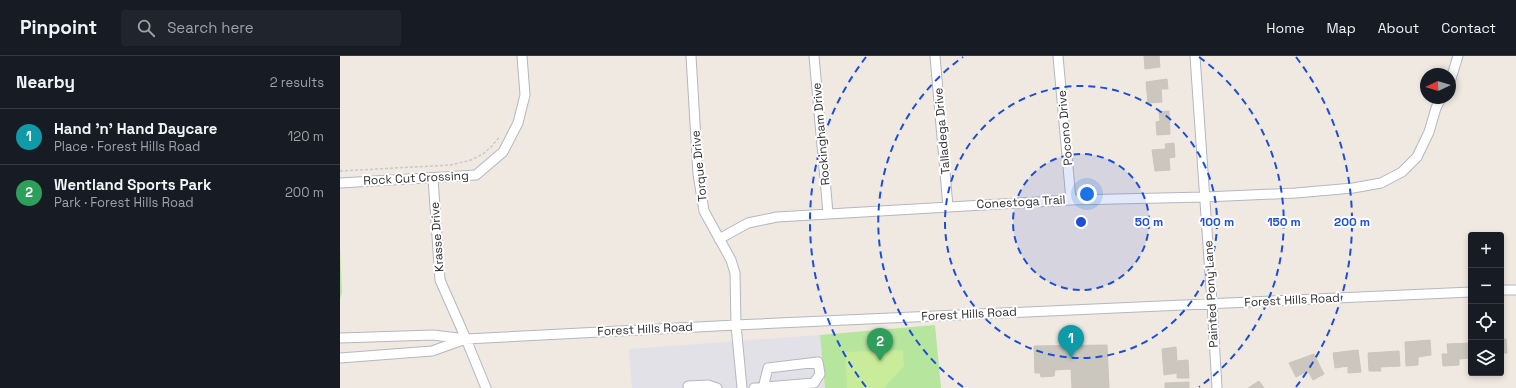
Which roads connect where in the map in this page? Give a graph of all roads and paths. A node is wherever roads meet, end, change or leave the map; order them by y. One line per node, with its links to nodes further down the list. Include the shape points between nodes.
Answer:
1 (522, 56): 12 (street, Rock Cut Crossing, via 526,95 518,123 503,152 476,175)
2 (691, 56): 18 (street, Torque Drive, via 698,174 704,211)
3 (814, 56): 17 (street, Rockingham Drive)
4 (935, 56): 16 (street, Talladega Drive)
5 (1058, 56): 15 (street, Pocono Drive)
6 (1195, 56): 14 (street, Painted Pony Lane)
7 (1458, 56): 8 (street)
8 (1454, 68)
9 (1438, 104): 14 (street, Conestoga Trail, via 1429,132 1416,157 1402,172 1381,183 1296,193)
10 (504, 131): 11 (path, via 483,154 451,165)
11 (340, 171)
12 (433, 178): 13 (street, Rock Cut Crossing); 25 (street, Krasse Drive, via 440,280)
13 (340, 182)
14 (1205, 197): 15 (street, Conestoga Trail); 22 (street, Painted Pony Lane)
15 (1071, 200): 16 (street, Conestoga Trail)
16 (948, 207): 17 (street, Conestoga Trail)
17 (828, 213): 18 (street, Conestoga Trail, via 776,216 748,223)
18 (719, 239): 23 (street, Torque Drive, via 735,273)
19 (1504, 290): 20 (street)
20 (1516, 290)
21 (1468, 292): 22 (street, Forest Hills Road)
22 (1212, 303): 23 (street, Forest Hills Road); 35 (street, Painted Pony Lane)
23 (736, 325): 25 (street, Forest Hills Road); 32 (street, Torque Drive)
24 (340, 338): 25 (street, Forest Hills Road, via 432,335)
25 (466, 338): 26 (street, Forest Hills Road, via 432,351); 30 (street, Krasse Drive)
26 (340, 358)
27 (814, 385): 29 (street); 34 (street, via 820,374 818,362 768,368)
28 (688, 386): 31 (street, via 708,385)
29 (787, 387): 34 (street)
30 (486, 388)
31 (717, 388)
32 (742, 388)
33 (754, 388): 34 (street)
34 (763, 388)
35 (1217, 388)

